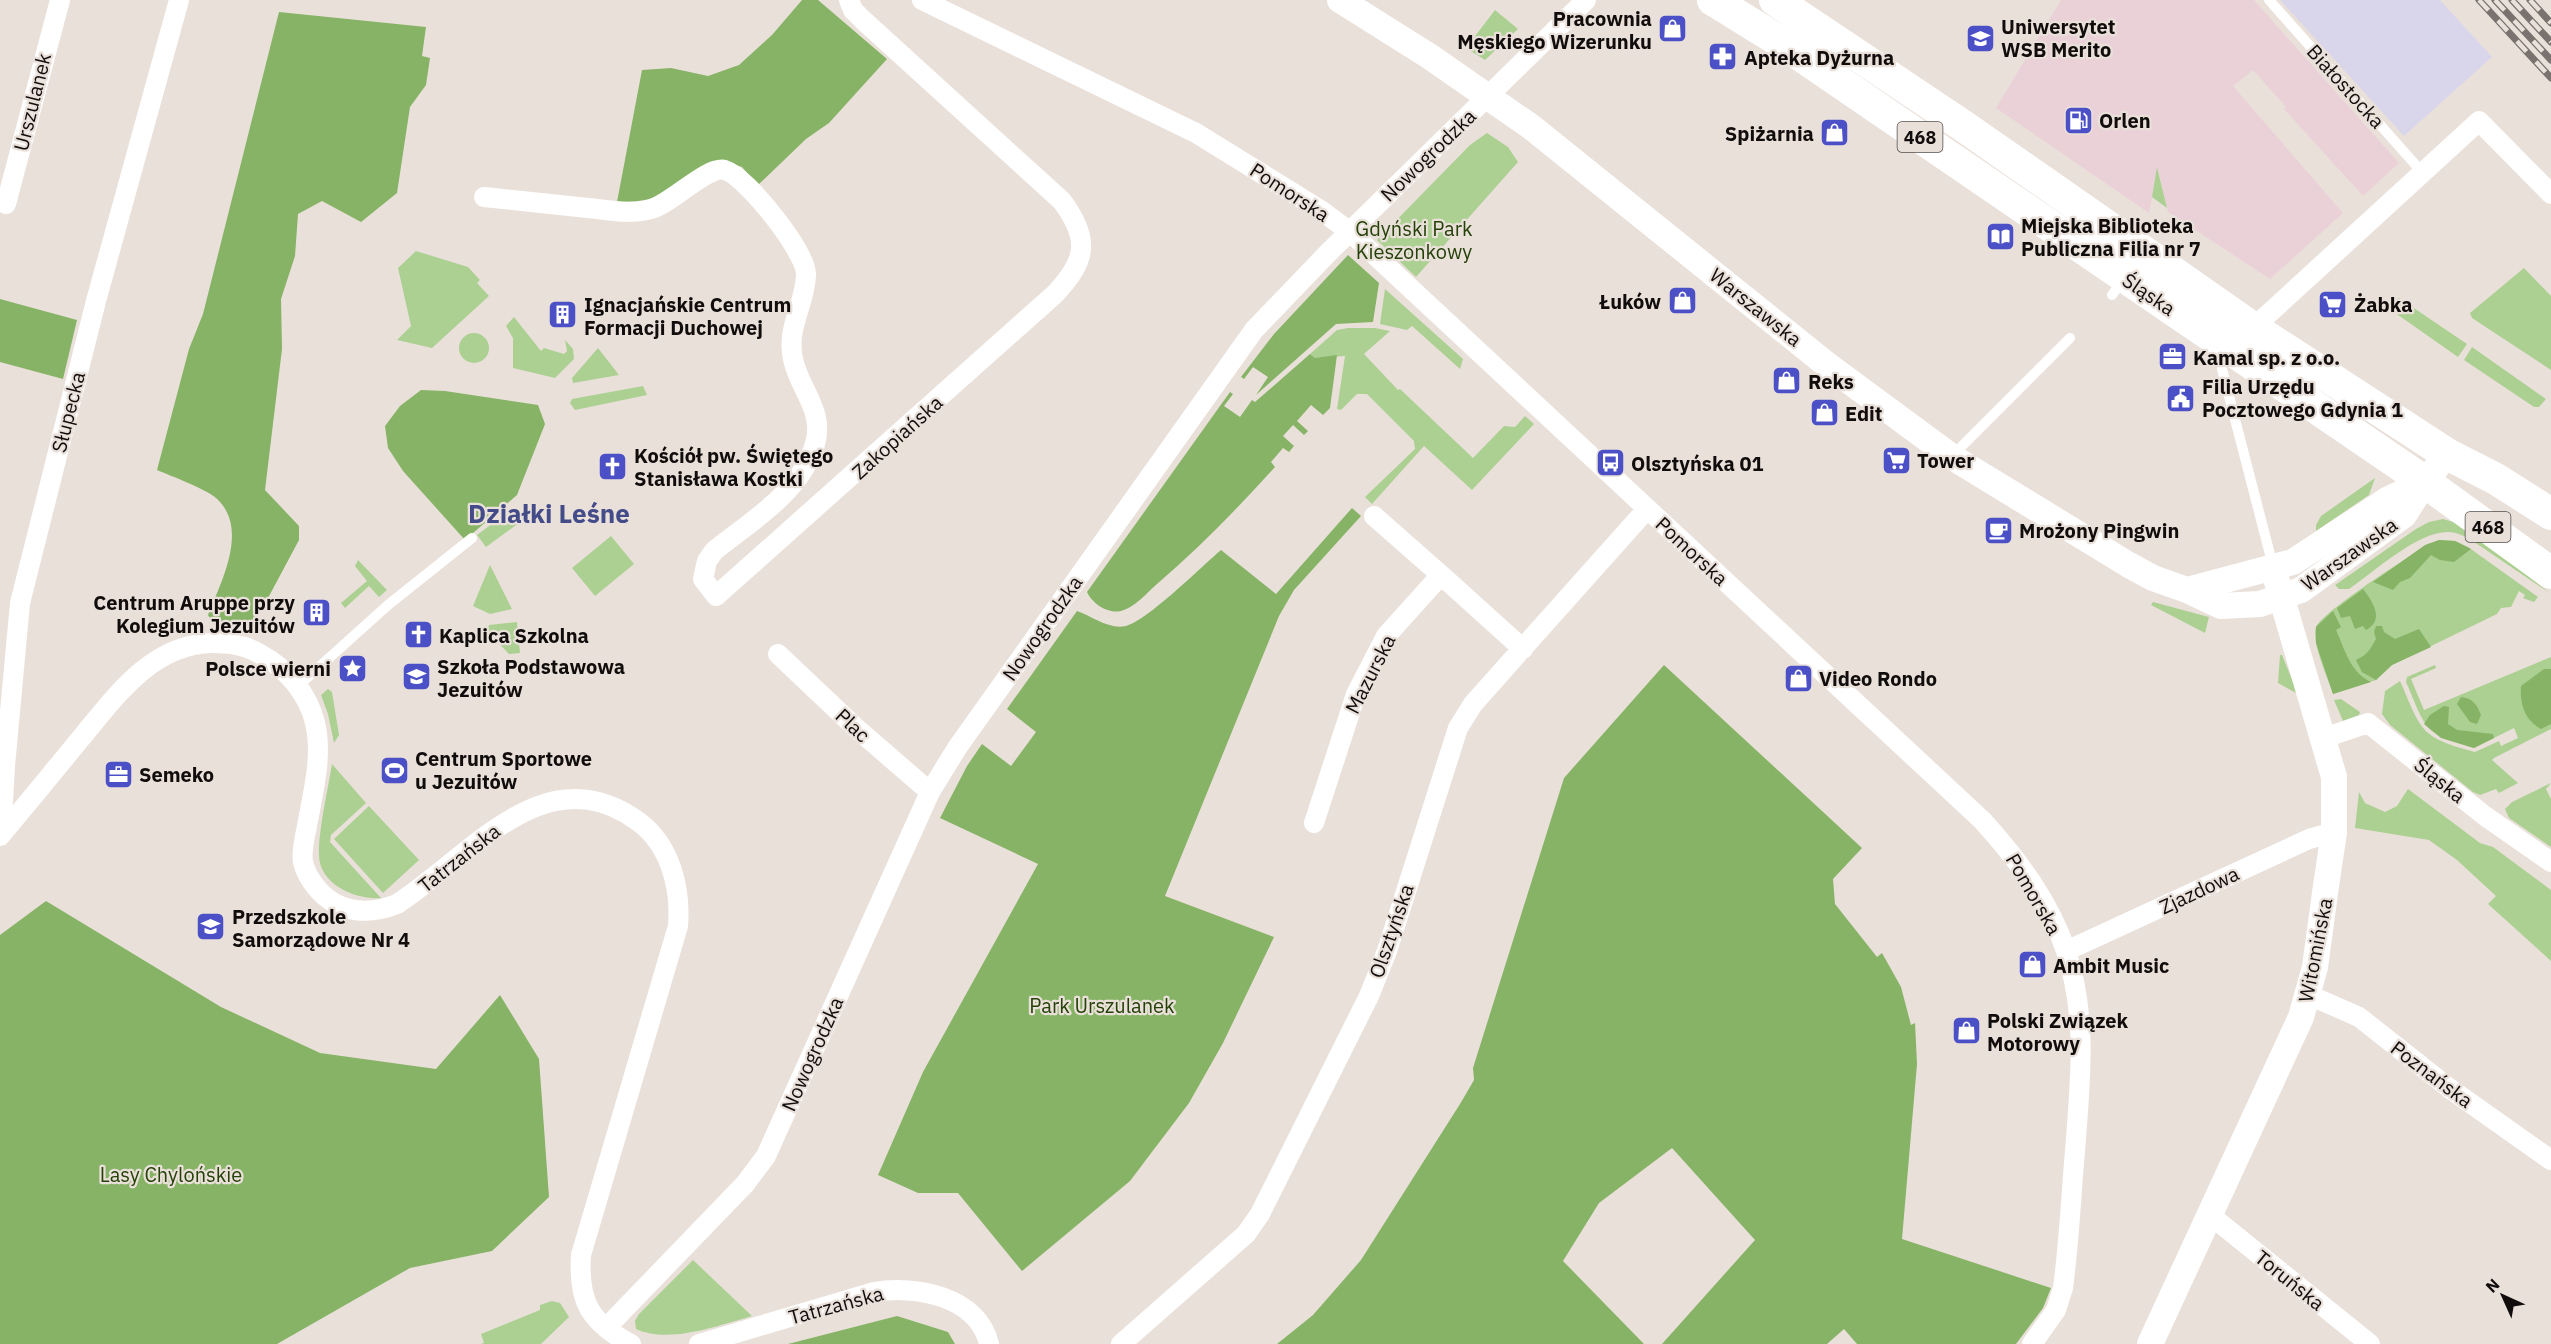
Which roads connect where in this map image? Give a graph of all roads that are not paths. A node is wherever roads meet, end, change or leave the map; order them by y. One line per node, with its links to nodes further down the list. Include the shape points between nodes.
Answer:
1 (60, 0): 14 (street, Urszulanek)
2 (179, 0): 39 (street, Słupecka, via 96,301 20,603)
3 (849, 0): 13 (street, Zakopiańska, via 863,20 1062,201 1081,231 1082,249 1074,271 1055,294 716,596 703,579 707,561 785,493 815,445 818,420 798,375 791,346 791,332 806,278 801,254 760,201 724,169 712,172 672,200 636,213)
4 (922, 0): 15 (street, Pomorska, via 1196,133)
5 (1340, 0): 10 (street, Warszawska)
6 (1586, 0): 10 (street, Nowogrodzka)
7 (1713, 0): 21 (main road, Śląska / 468, via 1784,44 2118,286)
8 (1775, 0): 16 (main road, Śląska / 468)
9 (2269, 0): 11 (lane, Białostocka)
10 (1488, 97): 15 (street, Nowogrodzka); 20 (street, Warszawska, via 1530,126 1826,364)
11 (2422, 172): 12 (street, via 2479,121); 16 (street)
12 (2551, 194)
13 (484, 197)
14 (6, 204)
15 (1350, 232): 22 (street, Pomorska); 36 (street, Nowogrodzka, via 1254,330 957,748)
16 (2253, 328): 19 (main road, Śląska / 468)
17 (2070, 338): 20 (lane)
18 (2222, 369): 27 (lane)
19 (2447, 454): 21 (street, Warszawska); 23 (main road, Śląska); 25 (main road, 468, via 2487,492)
20 (1952, 457): 30 (street, Warszawska, via 2129,565)
21 (2425, 482): 27 (street, Warszawska, via 2387,500 2293,562); 28 (main road, Śląska / 468); 31 (street, Warszawska, via 2404,515 2301,590)
22 (1647, 509): 32 (street, Olsztyńska); 41 (street, Pomorska, via 1983,820 2020,862)
23 (2551, 514)
24 (1374, 516): 29 (street)
25 (2551, 536)
26 (472, 538): 34 (lane, via 388,604)
27 (2273, 568): 30 (street, Warszawska); 31 (street, Witomińska)
28 (2551, 573)
29 (1441, 575): 32 (street); 37 (street, Mazurska, via 1386,636 1356,694)
30 (2187, 590): 31 (street, Warszawska, via 2221,606 2260,604)
31 (2282, 597): 35 (street, Witomińska)
32 (1523, 649): 49 (street, Olsztyńska, via 1473,704 1458,728 1369,996 1260,1214 1246,1234)
33 (778, 654): 36 (street, Plac, via 855,728)
34 (298, 686): 39 (street, Tatrzańska, via 270,659 241,645 192,645 161,657 116,696); 45 (street, Tatrzańska, via 309,704 318,741 303,861 315,886 341,906 368,912 397,904 517,814 550,801 592,800 612,806 643,825 667,858 678,892 678,926 581,1255 583,1296 591,1315)
35 (2324, 738): 38 (street, Witomińska, via 2334,777); 40 (street, Śląska, via 2367,723 2485,816)
36 (930, 792): 45 (street, Nowogrodzka, via 766,1156 746,1184)
37 (1314, 823)
38 (2334, 832): 41 (street, Zjazdowa, via 2309,839); 42 (street, Witomińska)
39 (2, 834)
40 (2551, 862)
41 (2066, 951): 50 (street, Pomorska, via 2078,1003 2083,1061 2067,1258 2056,1310)
42 (2309, 995): 43 (street, Poznańska, via 2359,1017 2440,1082); 44 (street, Witomińska)
43 (2551, 1160)
44 (2210, 1215): 51 (street, Witomińska); 52 (street, Toruńska)
45 (606, 1328): 46 (street, Tatrzańska)
46 (631, 1344)
47 (699, 1344): 48 (street, Tatrzańska, via 893,1289 916,1290 954,1303 974,1317 987,1333)
48 (989, 1344)
49 (1121, 1344)
50 (2032, 1344)
51 (2150, 1344)
52 (2370, 1344)

